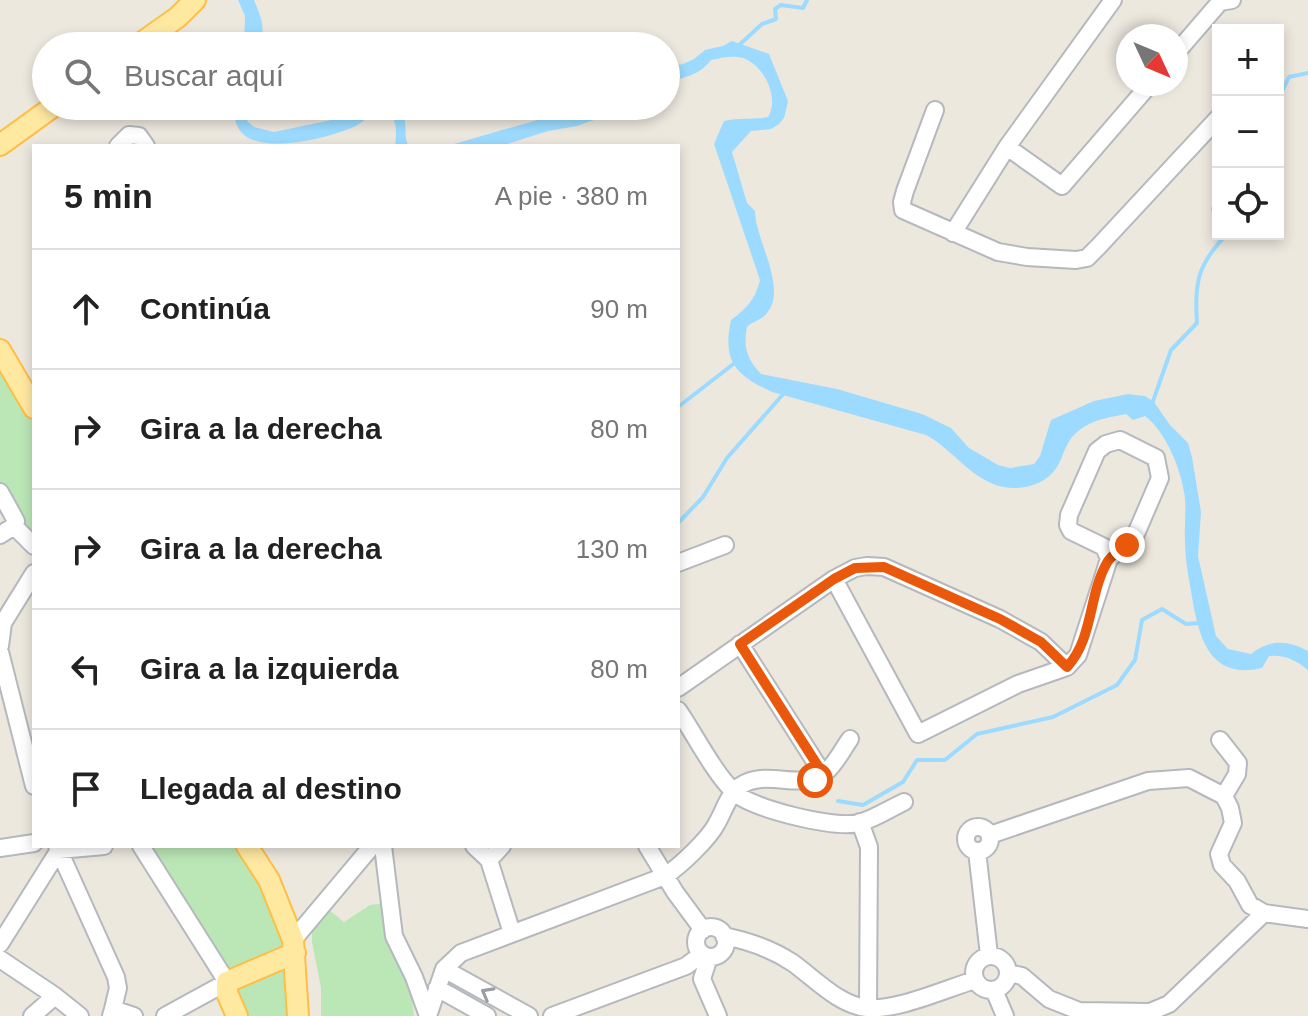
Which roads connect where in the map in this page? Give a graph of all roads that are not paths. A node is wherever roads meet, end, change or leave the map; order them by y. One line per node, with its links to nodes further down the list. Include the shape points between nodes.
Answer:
1 (195, 0): 4 (main road)
2 (1113, 0): 13 (street)
3 (1224, 1): 5 (street)
4 (157, 32)
5 (1188, 40)
6 (1140, 96): 13 (street, via 1062,186)
7 (935, 110): 14 (street, via 903,210)
8 (35, 120): 12 (main road)
9 (1212, 124): 14 (street, via 1087,258 998,252)
10 (120, 144): 11 (street, via 129,135 139,136)
11 (145, 144)
12 (0, 145)
13 (1007, 147): 14 (street)
14 (953, 233)
15 (0, 350): 16 (main road)
16 (32, 405)
17 (0, 492): 18 (street, via 16,521)
18 (7, 530): 19 (street)
19 (32, 545)
20 (725, 545): 22 (street)
21 (1109, 559): 21 (street, via 1135,536 1160,478 1156,458 1120,440 1097,451 1068,525 1104,547); 27 (street, via 1084,640)
22 (680, 562)
23 (32, 576): 26 (street, via 3,623)
24 (834, 579): 25 (street); 27 (street, via 855,568 884,567 1000,619 1041,642); 27 (street, via 918,734 1018,684)
25 (740, 644): 28 (street); 32 (street)
26 (0, 649): 33 (street)
27 (1067, 667)
28 (680, 687)
29 (680, 713): 34 (street)
30 (850, 739): 32 (street)
31 (1220, 740): 35 (street, via 1238,763)
32 (823, 774): 34 (street, via 802,782 754,780)
33 (32, 778)
34 (734, 792): 37 (street, via 796,817); 49 (street, via 716,826)
35 (1224, 796): 50 (street, via 1233,823 1219,854 1222,865 1250,905); 58 (street, via 1189,778 1148,781 990,835 988,846 977,851)
36 (904, 802): 37 (street)
37 (860, 822): 67 (street, via 869,847)
38 (32, 843): 39 (street)
39 (0, 848)
40 (58, 848): 55 (street); 68 (street, via 116,977)
41 (142, 848): 63 (street)
42 (248, 848): 56 (main road, via 284,911)
43 (370, 848): 56 (street)
44 (383, 848): 75 (street, via 394,936)
45 (476, 848): 48 (street)
46 (500, 848): 48 (street)
47 (648, 848): 49 (street)
48 (489, 860): 53 (street)
49 (665, 876): 52 (street); 53 (street)
50 (1264, 913): 51 (street); 61 (street, via 1169,1004 1150,1012 1079,1011)
51 (1308, 919)
52 (703, 930): 54 (street, via 713,928); 57 (street, via 696,942)
53 (512, 933): 60 (street, via 461,953)
54 (724, 936): 57 (street, via 721,953); 67 (street, via 771,951 849,1004)
55 (0, 944)
56 (294, 946): 63 (main road); 74 (main road)
57 (706, 955): 78 (street); 79 (street, via 702,979)
58 (989, 955): 61 (street, via 1005,962); 62 (street, via 975,964)
59 (0, 959): 66 (street)
60 (444, 969): 64 (street); 77 (street, one-way to 60)
61 (1008, 973): 65 (street)
62 (975, 980): 65 (street); 67 (street)
63 (227, 982): 72 (street); 73 (main road)
64 (437, 988): 75 (street); 76 (street)
65 (994, 990): 80 (street)
66 (55, 996): 69 (street); 70 (street)
67 (868, 1008)
68 (112, 1013): 71 (street)
69 (32, 1016)
70 (80, 1016)
71 (134, 1016)
72 (165, 1016)
73 (237, 1016)
74 (298, 1016)
75 (428, 1016)
76 (487, 1016)
77 (529, 1016)
78 (552, 1016)
79 (718, 1016)
80 (1005, 1016)

